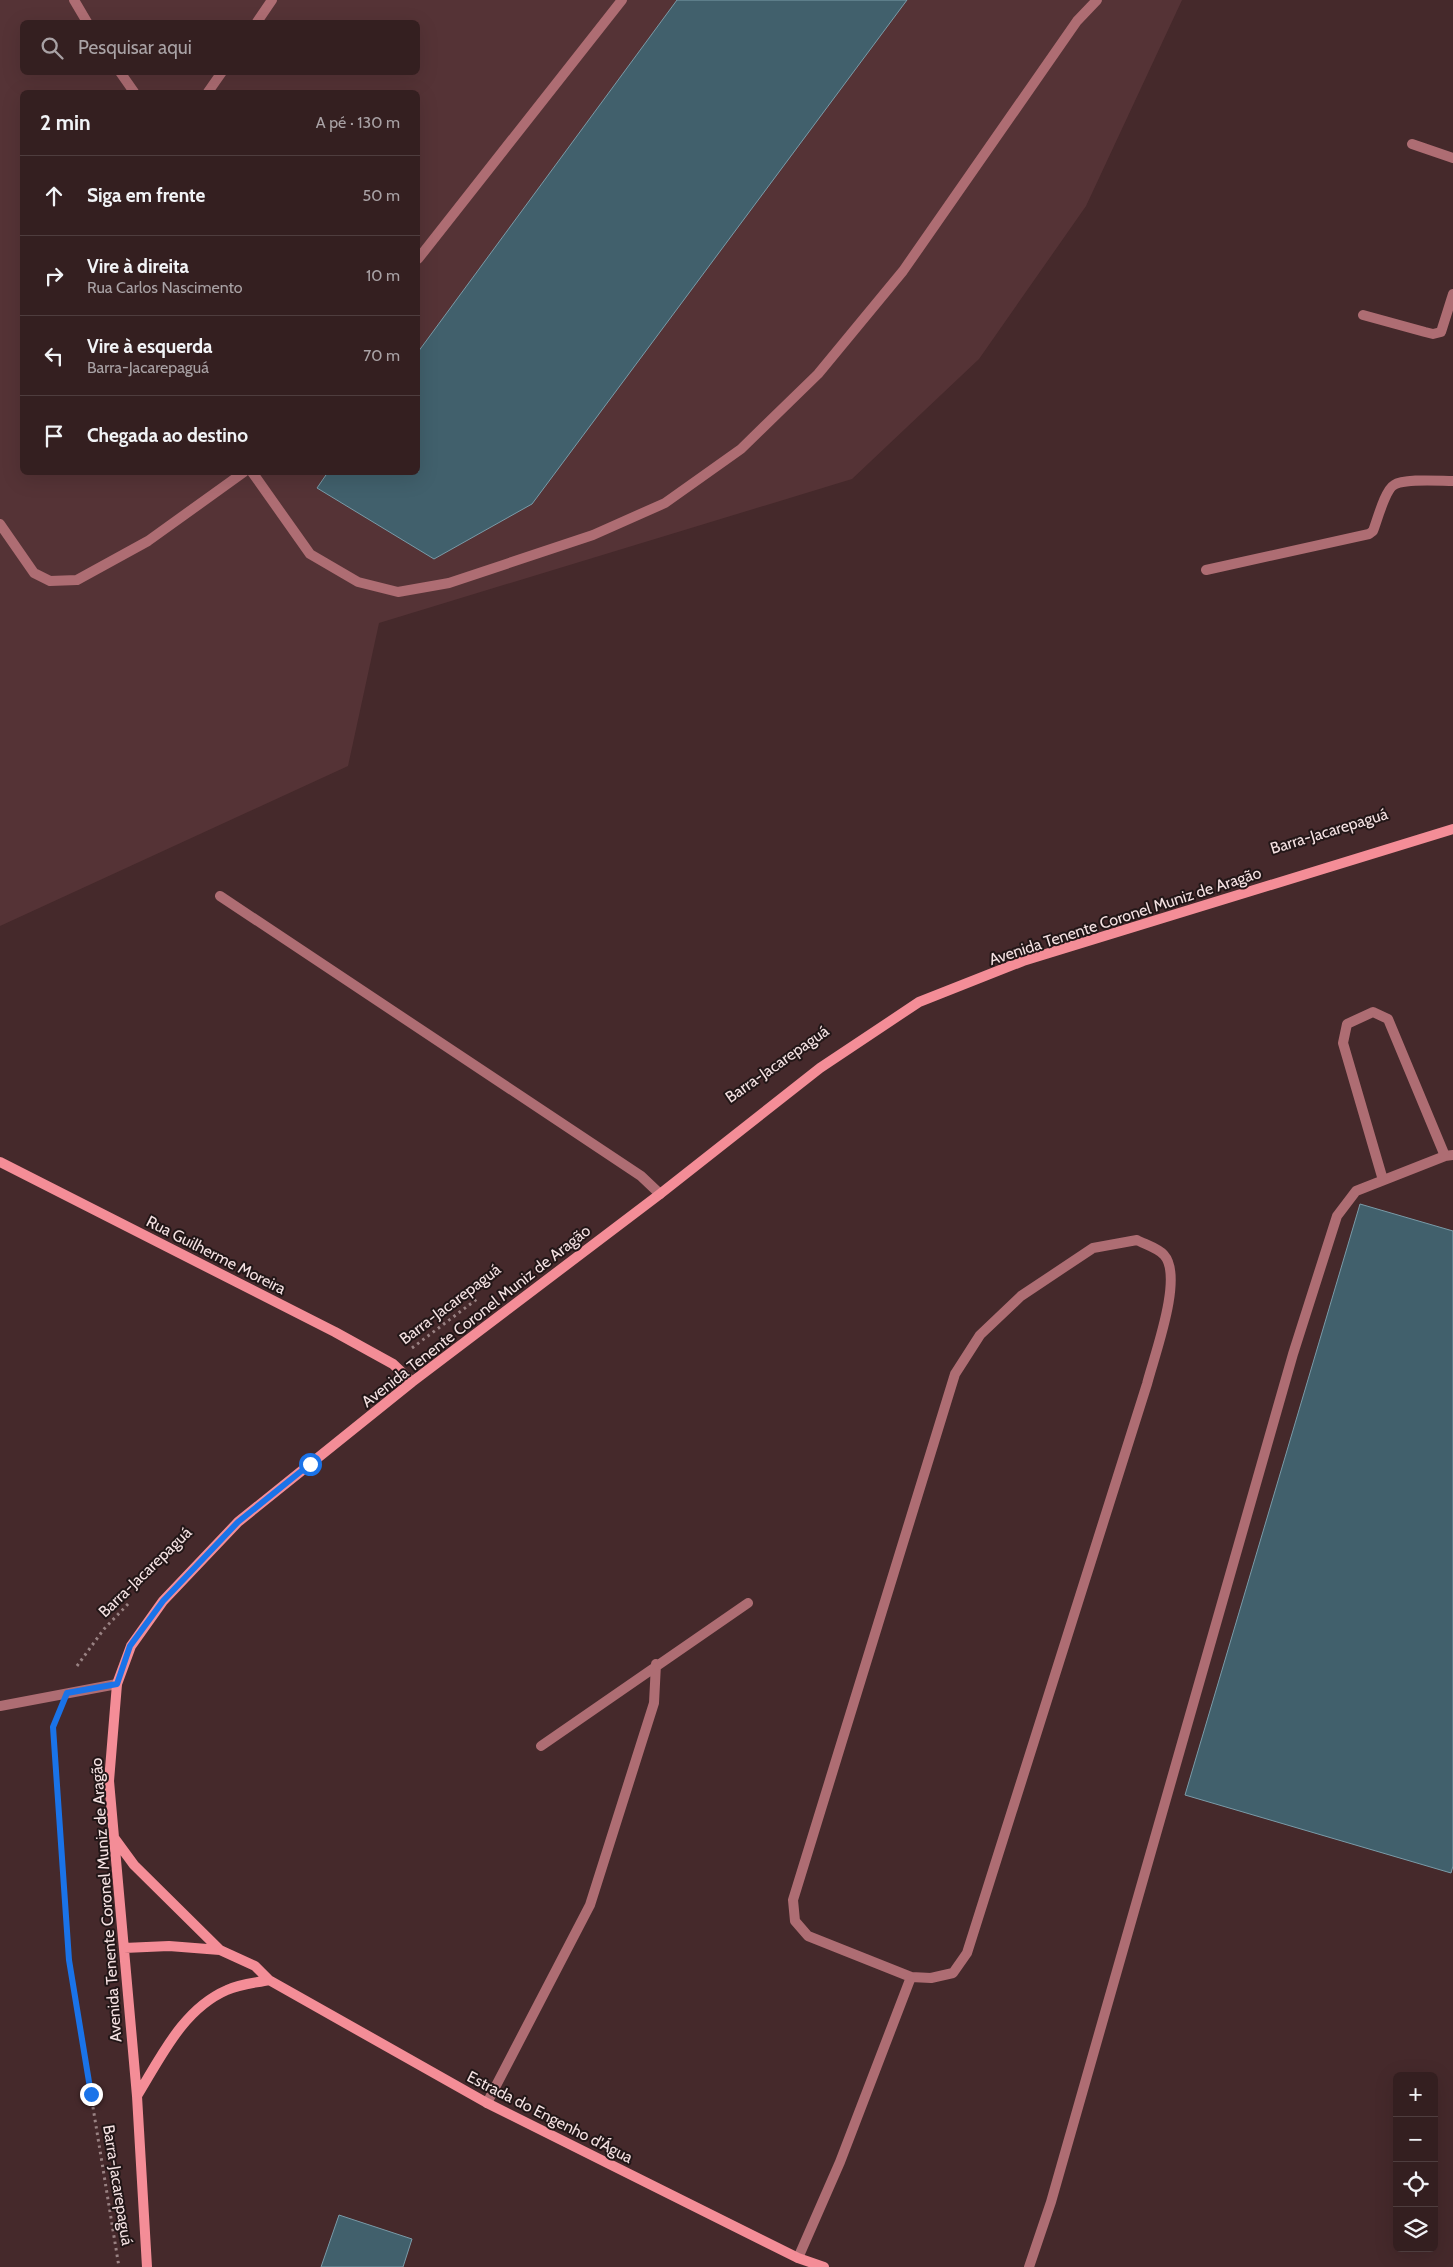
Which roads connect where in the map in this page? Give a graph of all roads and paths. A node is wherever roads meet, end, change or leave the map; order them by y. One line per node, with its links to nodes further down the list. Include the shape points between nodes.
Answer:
1 (74, 0): 5 (street)
2 (272, 0): 6 (street)
3 (622, 0): 13 (street)
4 (1097, 0): 17 (street, via 1077,21 903,271 818,374 742,449 665,504 593,535 449,583 398,592 358,582 310,554)
5 (86, 20)
6 (257, 20)
7 (122, 75): 9 (street)
8 (220, 75): 10 (street)
9 (133, 90)
10 (209, 90)
11 (1412, 144): 12 (street)
12 (1453, 158)
13 (420, 256)
14 (1453, 294): 15 (street, via 1442,332 1433,334)
15 (1362, 315)
16 (240, 475): 19 (street, via 148,541 77,580 50,581 34,574)
17 (254, 475)
18 (1453, 481): 20 (street, via 1394,485 1373,532 1369,534)
19 (0, 524)
20 (1206, 570)
21 (1453, 829): 26 (main road, Avenida Tenente Coronel Muniz de Aragão, via 1023,961 919,1002 820,1068)
22 (220, 896): 26 (street, via 641,1176)
23 (1449, 1155): 25 (street); 25 (street, via 1388,1019 1373,1012 1347,1024 1343,1043)
24 (0, 1162): 28 (main road, Rua Guilherme Moreira)
25 (1383, 1180): 48 (street, via 1356,1190 1337,1216 1293,1354 1051,2202)
26 (660, 1194): 29 (main road, Avenida Tenente Coronel Muniz de Aragão)
27 (483, 1295): 28 (path, Barra-Jacarepaguá)
28 (393, 1364): 29 (main road, Rua Guilherme Moreira)
29 (412, 1382): 33 (main road, Avenida Tenente Coronel Muniz de Aragão, via 238,1522 163,1601 130,1646)
30 (131, 1601): 34 (path, Barra-Jacarepaguá, via 104,1629 78,1665)
31 (748, 1602): 32 (street)
32 (656, 1664): 36 (street); 43 (street, via 654,1703 590,1905)
33 (117, 1684): 34 (street); 37 (main road, Avenida Tenente Coronel Muniz de Aragão, via 109,1781)
34 (67, 1693): 35 (street); 45 (path, Barra-Jacarepaguá, via 53,1727 69,1960)
35 (0, 1706)
36 (541, 1746)
37 (114, 1838): 38 (main road, Avenida Tenente Coronel Muniz de Aragão); 39 (main road, via 134,1865)
38 (124, 1948): 39 (main road, Estrada do Engenho d'Água, via 170,1946); 42 (main road, Avenida Tenente Coronel Muniz de Aragão)
39 (220, 1950): 41 (main road, Estrada do Engenho d'Água, via 254,1966)
40 (911, 1977): 40 (street, via 931,1978 953,1973 967,1953 1147,1384 1171,1293 1171,1267 1163,1254 1136,1240 1093,1248 1021,1296 980,1335 954,1374 798,1881 793,1900 795,1921 808,1936); 44 (street, via 840,2162)
41 (269, 1980): 42 (main road, via 229,1989 207,2000 184,2023); 43 (main road, Estrada do Engenho d'Água)
42 (137, 2096): 46 (main road, Avenida Tenente Coronel Muniz de Aragão)
43 (487, 2103): 44 (main road, Estrada do Engenho d'Água)
44 (798, 2258): 47 (main road, Estrada do Engenho d'Água)
45 (119, 2267)
46 (147, 2267)
47 (824, 2267)
48 (1029, 2267)

